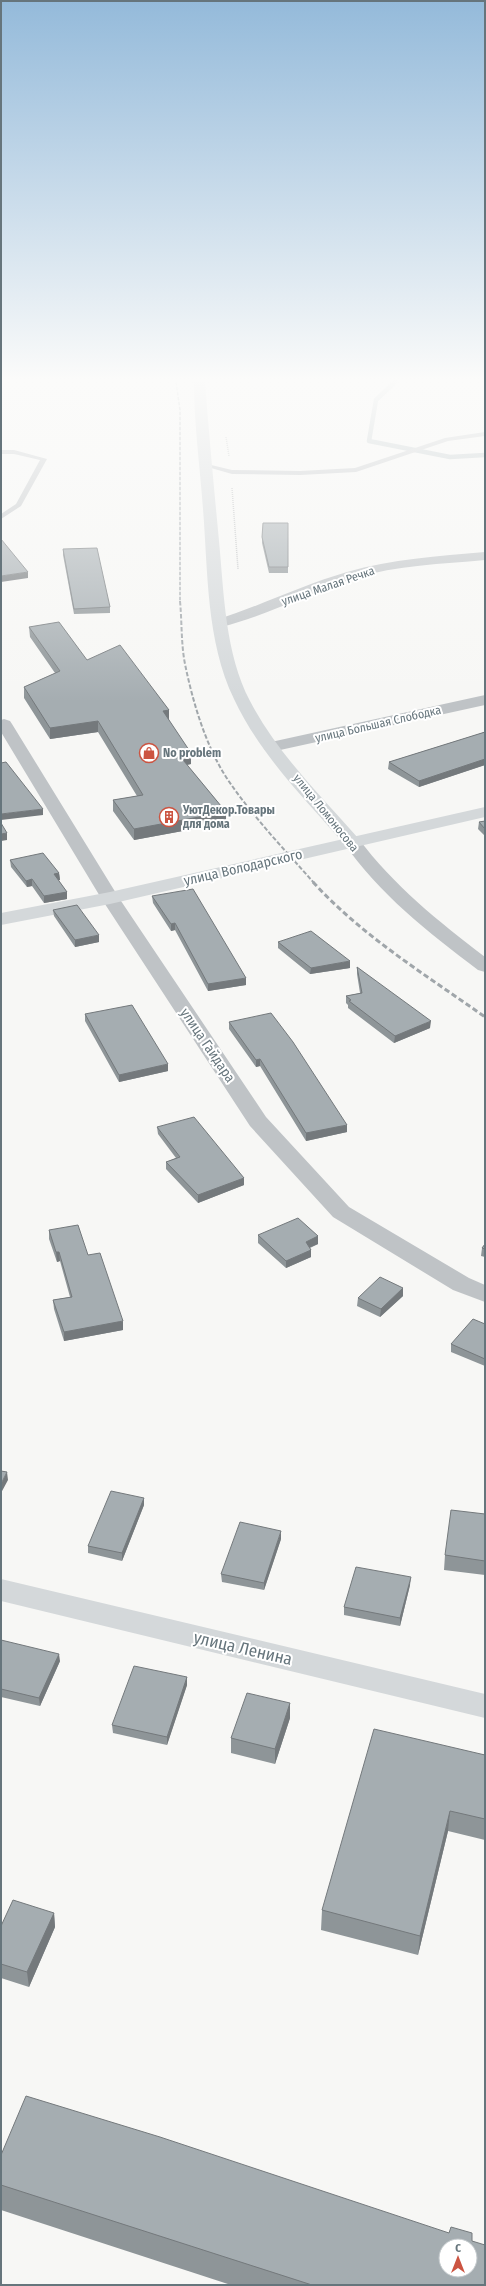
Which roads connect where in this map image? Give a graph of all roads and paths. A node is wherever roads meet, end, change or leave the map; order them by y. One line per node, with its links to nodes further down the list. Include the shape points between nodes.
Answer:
1 (27, 489): 4 (lane, via 18,505)
2 (209, 489): 7 (main road, улица Ломоносова)
3 (233, 489): 6 (path)
4 (1, 517)
5 (485, 556): 7 (street, улица Малая Речка, via 370,570 253,614)
6 (238, 574)
7 (221, 623): 10 (main road, улица Ломоносова, via 230,665 242,700)
8 (485, 700): 10 (street, улица Большая Слободка)
9 (3, 726): 13 (street, улица Гайдара)
10 (272, 747): 12 (main road, улица Ломоносова)
11 (485, 812): 12 (main road, улица Володарского)
12 (352, 842): 13 (main road, улица Володарского); 15 (street, улица Ломоносова, via 374,872 402,900)
13 (110, 898): 14 (main road, улица Володарского); 16 (street, улица Гайдара, via 258,1121 341,1212 461,1284)
14 (1, 919)
15 (485, 966)
16 (485, 1294)
17 (1, 1590): 18 (main road, улица Ленина)
18 (485, 1706)

